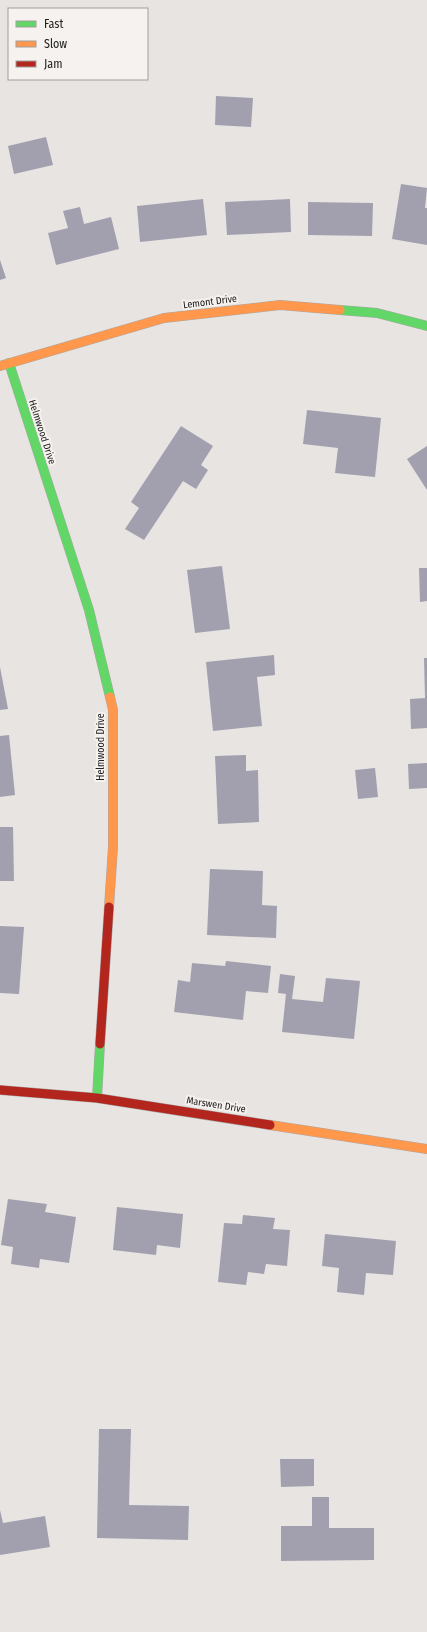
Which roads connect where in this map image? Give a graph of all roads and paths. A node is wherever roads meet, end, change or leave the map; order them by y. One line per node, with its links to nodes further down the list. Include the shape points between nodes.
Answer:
1 (427, 326): 2 (street, Lemont Drive, via 377,313 280,305 164,318)
2 (4, 364): 4 (street, Helmwood Drive, via 89,610 112,710 112,847)
3 (0, 1090): 4 (street, Marswen Drive)
4 (97, 1098): 5 (street, Marswen Drive)
5 (427, 1149)

